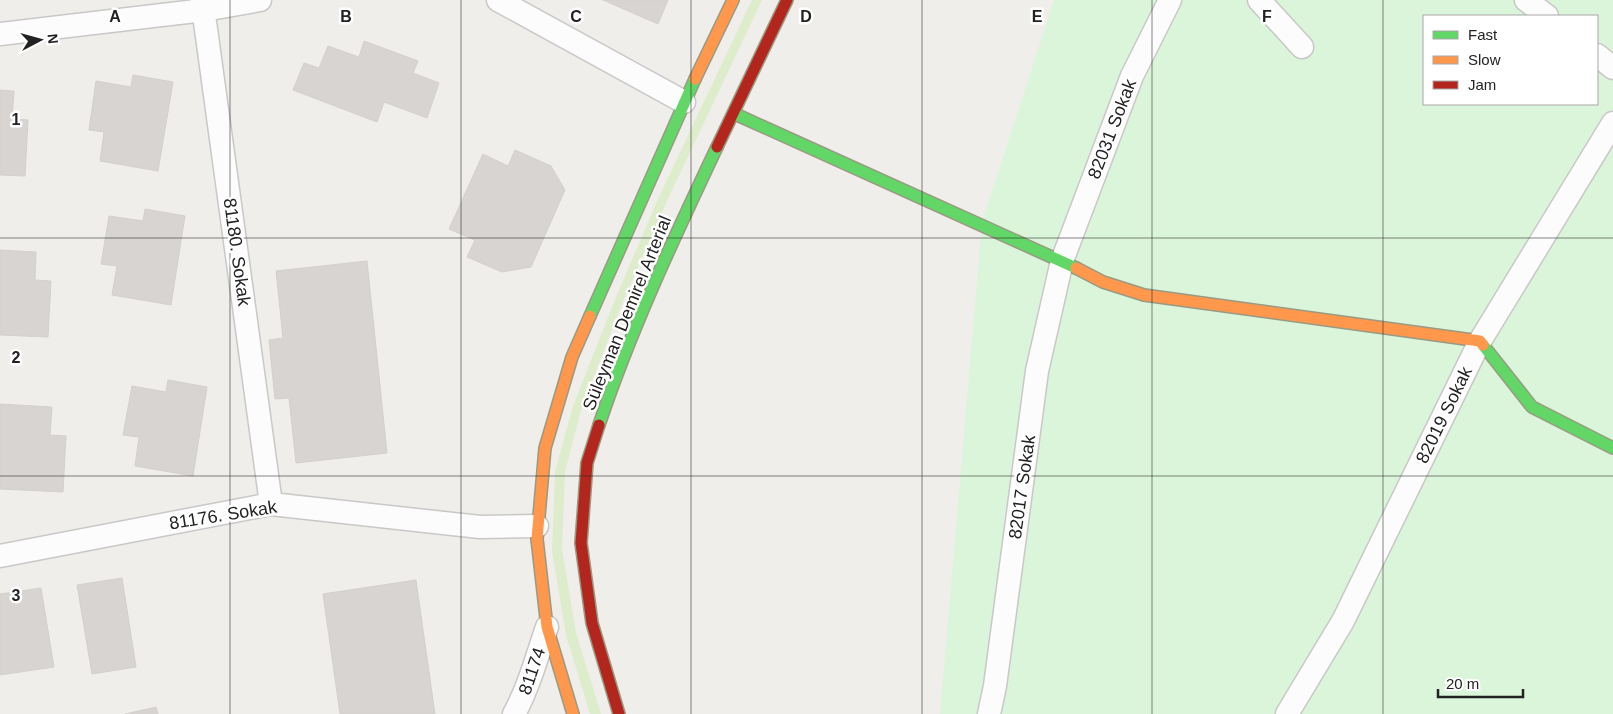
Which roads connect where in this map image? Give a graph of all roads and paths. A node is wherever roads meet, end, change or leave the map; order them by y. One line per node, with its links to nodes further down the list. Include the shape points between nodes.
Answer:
1 (260, 0): 8 (street)
2 (498, 0): 14 (street)
3 (732, 0): 14 (main road, Süleyman Demirel Arterial)
4 (787, 0): 15 (main road, Süleyman Demirel Arterial)
5 (1170, 0): 17 (street, 82031 Sokak, via 1132,76)
6 (1259, 0): 11 (street)
7 (1526, 0): 9 (street)
8 (203, 5): 10 (street); 20 (street, 81180. Sokak)
9 (1546, 15)
10 (0, 34)
11 (1302, 47)
12 (1598, 56): 13 (street)
13 (1613, 68)
14 (684, 102): 21 (main road, Süleyman Demirel Arterial, via 572,357 545,448)
15 (734, 114): 17 (main road); 26 (main road, Süleyman Demirel Arterial, via 666,255 617,372 587,463 581,543 592,623)
16 (1613, 123): 18 (street, 82019 Sokak)
17 (1062, 261): 18 (main road, via 1103,282 1144,295); 27 (street, 82017 Sokak, via 1037,371)
18 (1480, 341): 19 (main road, via 1532,407); 28 (street, 82019 Sokak, via 1342,621)
19 (1613, 448)
20 (271, 504): 21 (street, 81176. Sokak, via 480,527); 22 (street, 81176. Sokak)
21 (537, 526): 23 (main road, Süleyman Demirel Arterial)
22 (0, 556)
23 (547, 627): 24 (street, 81174); 25 (main road, Süleyman Demirel Arterial)
24 (514, 714)
25 (573, 714)
26 (619, 714)
27 (989, 714)
28 (1287, 714)

